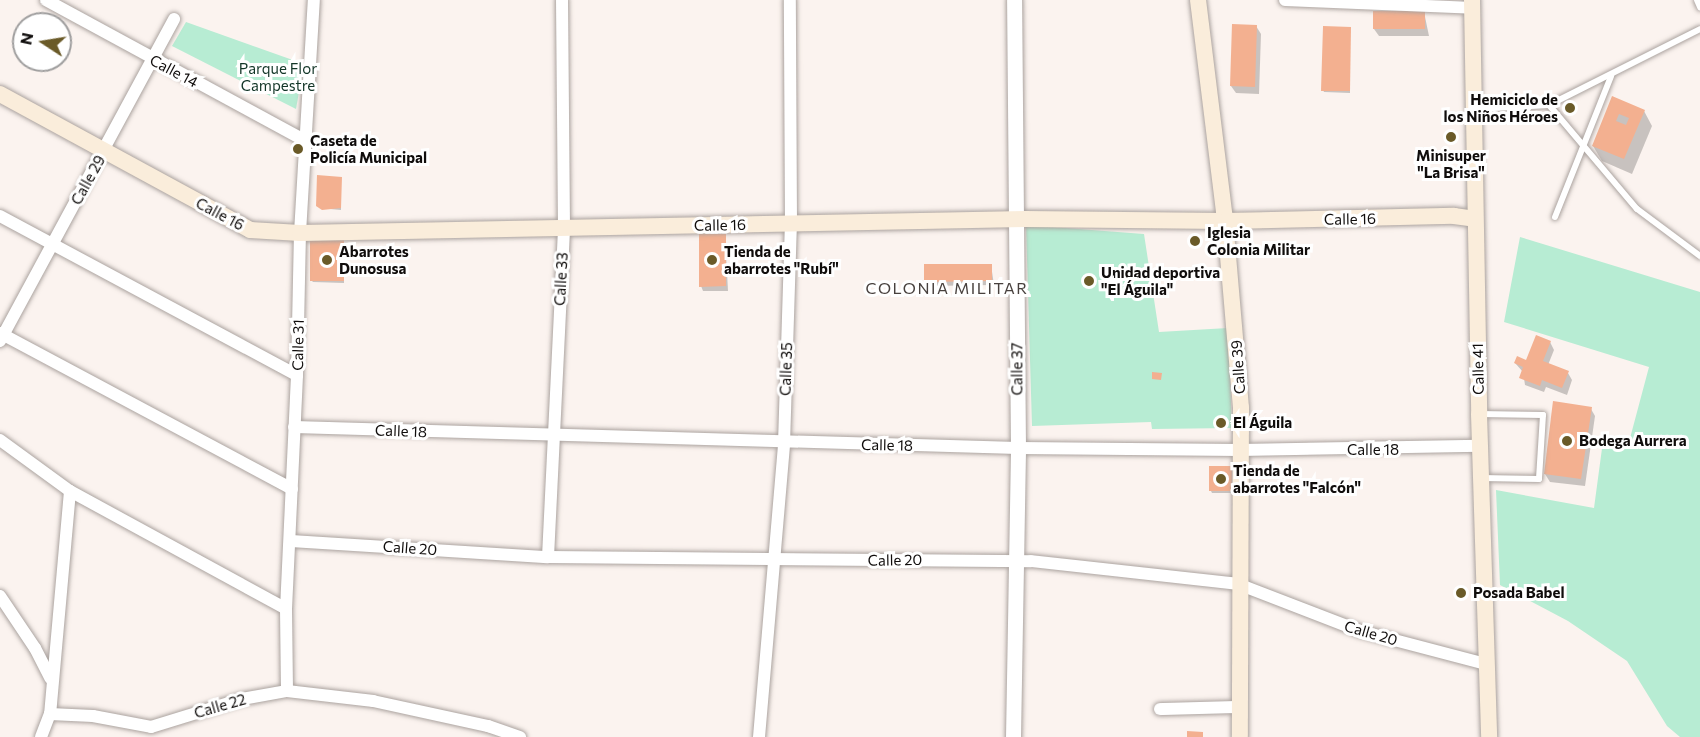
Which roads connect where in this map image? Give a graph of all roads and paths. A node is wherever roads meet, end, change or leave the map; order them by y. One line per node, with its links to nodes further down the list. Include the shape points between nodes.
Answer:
1 (46, 0): 13 (street, Calle 14)
2 (314, 0): 18 (street, Calle 31)
3 (562, 0): 27 (street, Calle 33)
4 (790, 0): 26 (street, Calle 35)
5 (1014, 0): 24 (street, Calle 37)
6 (1198, 0): 25 (main road, Calle 39)
7 (1285, 0): 9 (street)
8 (1697, 0): 10 (lane)
9 (1473, 4): 17 (main road, Calle 41)
10 (1700, 7)
11 (174, 19): 13 (street, Calle 29)
12 (1700, 29): 14 (lane)
13 (154, 61): 18 (street, Calle 14); 20 (street, Calle 29)
14 (1611, 75): 16 (lane); 19 (lane)
15 (0, 94): 20 (main road, Calle 16)
16 (1549, 105): 17 (lane); 19 (lane)
17 (1474, 109): 23 (main road, Calle 41)
18 (304, 140): 28 (street, Calle 31)
19 (1583, 142): 22 (lane); 30 (lane, via 1637,209)
20 (104, 152): 28 (main road, Calle 16, via 250,230); 29 (street, Calle 29)
21 (0, 216): 29 (street)
22 (1555, 217)
23 (1474, 219): 25 (main road, Calle 16, via 1454,216); 33 (main road, Calle 41)
24 (1017, 220): 25 (main road, Calle 16); 26 (main road, Calle 16); 39 (street, Calle 37)
25 (1225, 221): 40 (main road, Calle 39, via 1236,341)
26 (790, 224): 27 (main road, Calle 16); 37 (street, Calle 35)
27 (564, 228): 28 (main road, Calle 16); 35 (street, Calle 33)
28 (300, 233): 32 (street, Calle 31)
29 (52, 245): 31 (street, Calle 29); 32 (street)
30 (1700, 256)
31 (1, 336): 42 (street)
32 (297, 375): 34 (street, Calle 31)
33 (1479, 414): 38 (main road, Calle 41); 41 (lane, via 1543,416 1539,479)
34 (294, 427): 35 (street, Calle 18); 42 (street, Calle 31)
35 (554, 437): 37 (street, Calle 18); 45 (street, Calle 33)
36 (0, 440): 43 (street)
37 (784, 444): 39 (street, Calle 18); 46 (street, Calle 35)
38 (1480, 446): 40 (street, Calle 18); 41 (main road, Calle 41)
39 (1018, 448): 40 (street, Calle 18); 47 (street, Calle 37)
40 (1240, 450): 48 (main road, Calle 39)
41 (1480, 478): 51 (main road, Calle 41)
42 (292, 489): 44 (street, Calle 31)
43 (70, 491): 50 (street); 52 (street)
44 (291, 541): 45 (street, Calle 20); 50 (street, Calle 31)
45 (548, 557): 46 (street, Calle 20)
46 (775, 561): 47 (street, Calle 20); 60 (street, Calle 35)
47 (1014, 561): 48 (street, Calle 20); 61 (street, Calle 37)
48 (1238, 584): 51 (street, Calle 20, via 1360,631); 54 (main road, Calle 39)
49 (0, 596): 52 (street, via 35,648)
50 (286, 609): 53 (street, Calle 31)
51 (1486, 664): 63 (main road, Calle 41)
52 (50, 679): 56 (street)
53 (287, 691): 56 (street, Calle 22, via 242,699 151,727 93,716); 57 (street, Calle 22, via 373,701)
54 (1239, 706): 55 (street); 62 (main road, Calle 39)
55 (1160, 709)
56 (50, 714): 58 (street)
57 (486, 731): 59 (street, Calle 22)
58 (41, 737)
59 (520, 737)
60 (759, 737)
61 (1013, 737)
62 (1240, 737)
63 (1489, 737)

